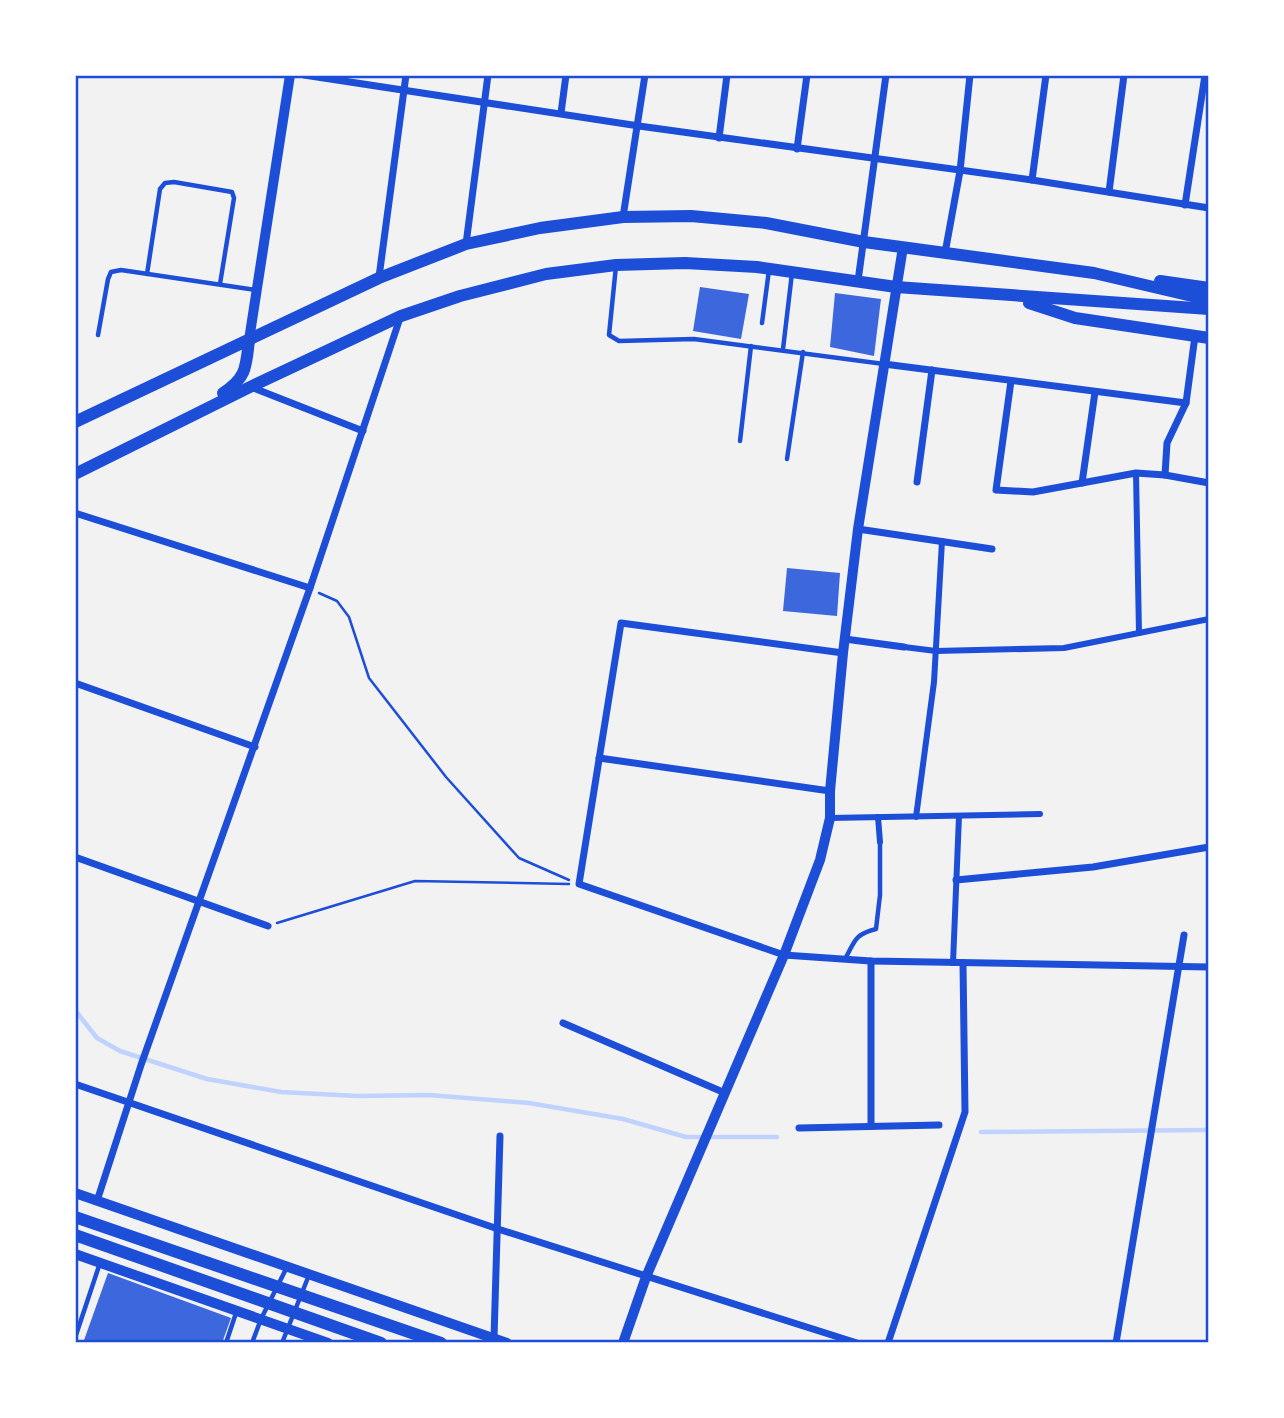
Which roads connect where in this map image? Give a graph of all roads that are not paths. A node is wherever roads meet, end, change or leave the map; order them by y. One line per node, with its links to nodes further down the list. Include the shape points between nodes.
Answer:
1 (290, 75): 41 (street)
2 (304, 75): 14 (street)
3 (406, 75): 14 (street)
4 (488, 75): 15 (street)
5 (566, 75): 16 (street)
6 (645, 75): 17 (street)
7 (727, 75): 18 (street)
8 (807, 75): 19 (street)
9 (886, 75): 20 (street)
10 (970, 75): 21 (street)
11 (1046, 75): 22 (street)
12 (1124, 75): 23 (street)
13 (1205, 75): 24 (street)
14 (404, 92): 15 (street); 36 (street)
15 (484, 102): 16 (street); 28 (street)
16 (561, 113): 17 (street)
17 (639, 127): 18 (street); 26 (street)
18 (719, 138): 19 (street)
19 (797, 149): 20 (street)
20 (874, 159): 21 (street); 27 (street)
21 (960, 171): 22 (street); 30 (street)
22 (1031, 180): 23 (street)
23 (1109, 192): 24 (street)
24 (1185, 205): 25 (street)
25 (1209, 208)
26 (623, 217): 27 (main road, via 691,216 766,223); 28 (main road)
27 (864, 242): 29 (main road); 37 (street)
28 (467, 244): 36 (main road)
29 (903, 247): 30 (main road); 39 (street)
30 (945, 253): 34 (main road)
31 (616, 265): 32 (main road, via 685,263); 45 (main road, via 547,274); 50 (lane, via 609,335 619,341 694,340)
32 (769, 269): 33 (main road); 46 (lane)
33 (792, 272): 37 (main road); 51 (lane)
34 (1094, 273): 40 (main road); 43 (main road)
35 (147, 274): 38 (lane); 38 (lane, via 160,189 174,182 232,192); 47 (lane, via 111,272)
36 (379, 278): 49 (main road)
37 (858, 281): 39 (main road)
38 (220, 285): 41 (lane)
39 (896, 287): 42 (main road); 53 (street)
40 (1209, 288)
41 (257, 290): 49 (street)
42 (1012, 297): 44 (main road); 48 (main road, via 1075,318)
43 (1209, 300)
44 (1209, 309)
45 (401, 316): 56 (main road); 60 (street)
46 (762, 323)
47 (98, 335)
48 (1202, 337): 58 (street)
49 (249, 340): 59 (main road); 61 (main road, via 246,370 238,383 161,423)
50 (751, 346): 51 (lane); 62 (lane)
51 (783, 349): 52 (lane)
52 (803, 352): 53 (lane); 63 (lane)
53 (884, 364): 54 (street); 71 (street)
54 (932, 370): 55 (street); 67 (street)
55 (1011, 381): 57 (street); 68 (street, via 996,490 1033,492)
56 (250, 387): 60 (street); 61 (main road)
57 (1095, 392): 58 (street); 68 (street)
58 (1186, 403): 66 (street, via 1167,443)
59 (75, 422)
60 (363, 430): 74 (street)
61 (157, 434): 65 (main road)
62 (740, 441)
63 (787, 459)
64 (1136, 473): 66 (street); 68 (street); 76 (street)
65 (75, 474)
66 (1164, 475): 69 (street)
67 (917, 482)
68 (1082, 483)
69 (1209, 484)
70 (75, 513): 74 (street)
71 (858, 528): 72 (street); 77 (street)
72 (942, 541): 73 (street); 79 (street)
73 (992, 550)
74 (310, 588): 82 (street)
75 (1209, 619): 76 (street)
76 (1139, 633): 79 (street, via 1064,648)
77 (845, 639): 78 (street); 80 (street)
78 (904, 647): 79 (street)
79 (936, 651): 88 (street)
80 (843, 653): 83 (street, via 621,623); 84 (street)
81 (75, 683): 82 (street)
82 (255, 747): 94 (street)
83 (599, 758): 84 (street); 97 (street, via 579,884)
84 (830, 791): 89 (street)
85 (1040, 814): 86 (street)
86 (959, 816): 88 (street); 93 (street)
87 (878, 817): 88 (street); 89 (street); 90 (street)
88 (916, 817)
89 (830, 818): 97 (street, via 820,860)
90 (880, 842): 98 (lane, via 876,929 857,936)
91 (1209, 847): 93 (street, via 1093,867)
92 (75, 857): 94 (street)
93 (956, 880): 100 (street)
94 (200, 902): 95 (street); 107 (street)
95 (268, 926)
96 (1184, 936): 102 (street)
97 (784, 955): 98 (street); 106 (street)
98 (845, 958): 99 (street)
99 (871, 961): 100 (street); 109 (street)
100 (953, 962): 101 (street)
101 (963, 963): 102 (street); 140 (street, via 963,1123)
102 (1178, 967): 103 (street); 141 (street)
103 (1209, 967)
104 (563, 1023): 106 (street)
105 (75, 1084): 107 (street)
106 (725, 1093): 121 (street)
107 (129, 1101): 113 (street); 115 (street)
108 (939, 1125): 109 (street)
109 (871, 1126): 110 (street)
110 (799, 1128)
111 (500, 1136): 115 (street)
112 (75, 1193): 113 (street)
113 (97, 1201): 119 (street)
114 (75, 1217): 122 (main road)
115 (498, 1229): 121 (street); 130 (street)
116 (75, 1235): 124 (main road)
117 (76, 1258): 118 (street)
118 (100, 1262): 125 (street); 129 (lane)
119 (287, 1267): 120 (street); 122 (lane)
120 (309, 1274): 123 (lane); 130 (street)
121 (646, 1277): 138 (street); 139 (street)
122 (277, 1286): 123 (main road); 124 (lane)
123 (301, 1295): 126 (lane); 136 (main road)
124 (269, 1303): 126 (main road); 127 (lane)
125 (237, 1310): 127 (street); 132 (lane)
126 (294, 1312): 128 (lane); 135 (main road)
127 (261, 1319): 128 (street); 133 (lane)
128 (288, 1328): 131 (lane); 134 (street)
129 (75, 1338)
130 (494, 1338): 137 (street)
131 (283, 1342)
132 (226, 1343)
133 (252, 1343)
134 (328, 1343)
135 (382, 1343)
136 (440, 1343)
137 (507, 1343)
138 (623, 1343)
139 (857, 1343)
140 (888, 1343)
141 (1116, 1343)

